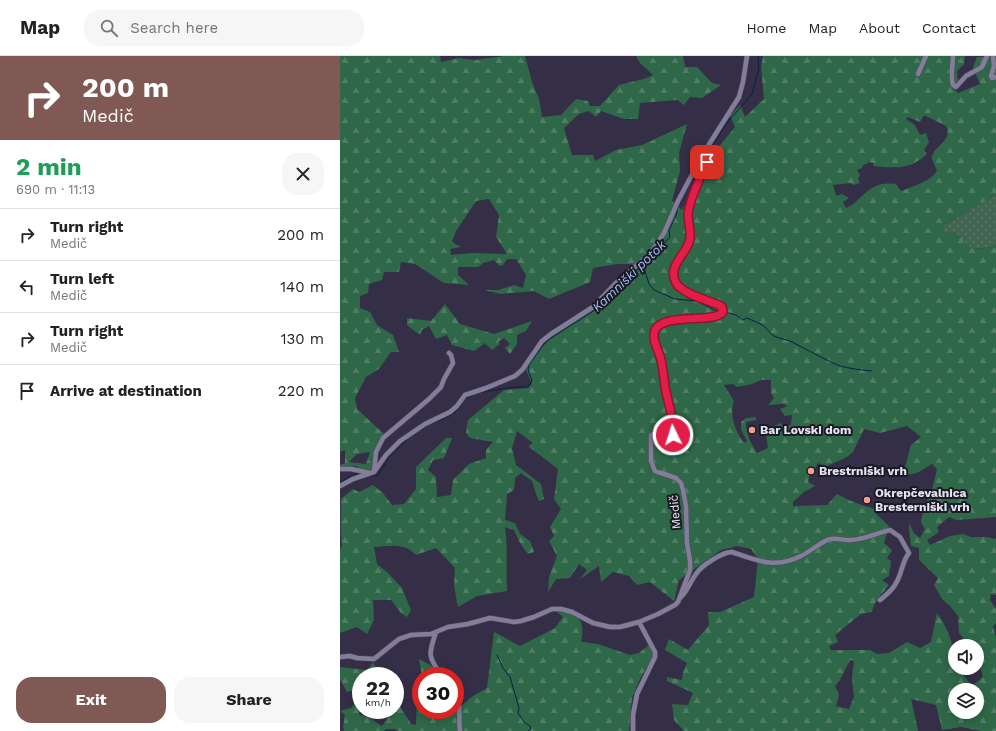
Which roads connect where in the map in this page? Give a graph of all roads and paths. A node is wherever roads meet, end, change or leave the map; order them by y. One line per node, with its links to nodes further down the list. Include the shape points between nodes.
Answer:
1 (747, 56): 8 (street, via 739,97)
2 (926, 56): 6 (street)
3 (953, 56): 4 (street, via 951,81 956,87 966,76 982,67)
4 (987, 56)
5 (993, 56): 7 (street, via 991,76)
6 (918, 74)
7 (996, 77)
8 (705, 156): 11 (street, via 650,254 593,307 542,341 515,376 465,395 450,412 425,424 400,441); 13 (street, Medič, via 707,162 689,206 691,237 674,273 679,287 719,305 723,312 716,316 662,324 654,336 672,412 673,435 668,438 656,433 651,435 651,461 655,470 676,478 683,490 690,570)
9 (449, 353): 11 (street, via 453,363 441,387 383,438)
10 (340, 469): 11 (street)
11 (368, 474): 12 (street)
12 (340, 486)
13 (680, 598): 14 (street, via 697,573 721,554 732,552 762,562 781,563 799,557 831,539 862,539 890,530 900,537 909,553 896,584); 15 (street, via 670,608)
14 (880, 600)
15 (639, 622): 16 (street, via 610,627 593,623 572,612 552,609 520,621 490,618); 21 (street, via 655,652 655,657 637,694)
16 (436, 632): 17 (street, via 404,637 374,659); 18 (street, via 430,648 430,656)
17 (340, 657)
18 (435, 667)
19 (459, 719): 20 (street)
20 (460, 731)
21 (633, 731)

